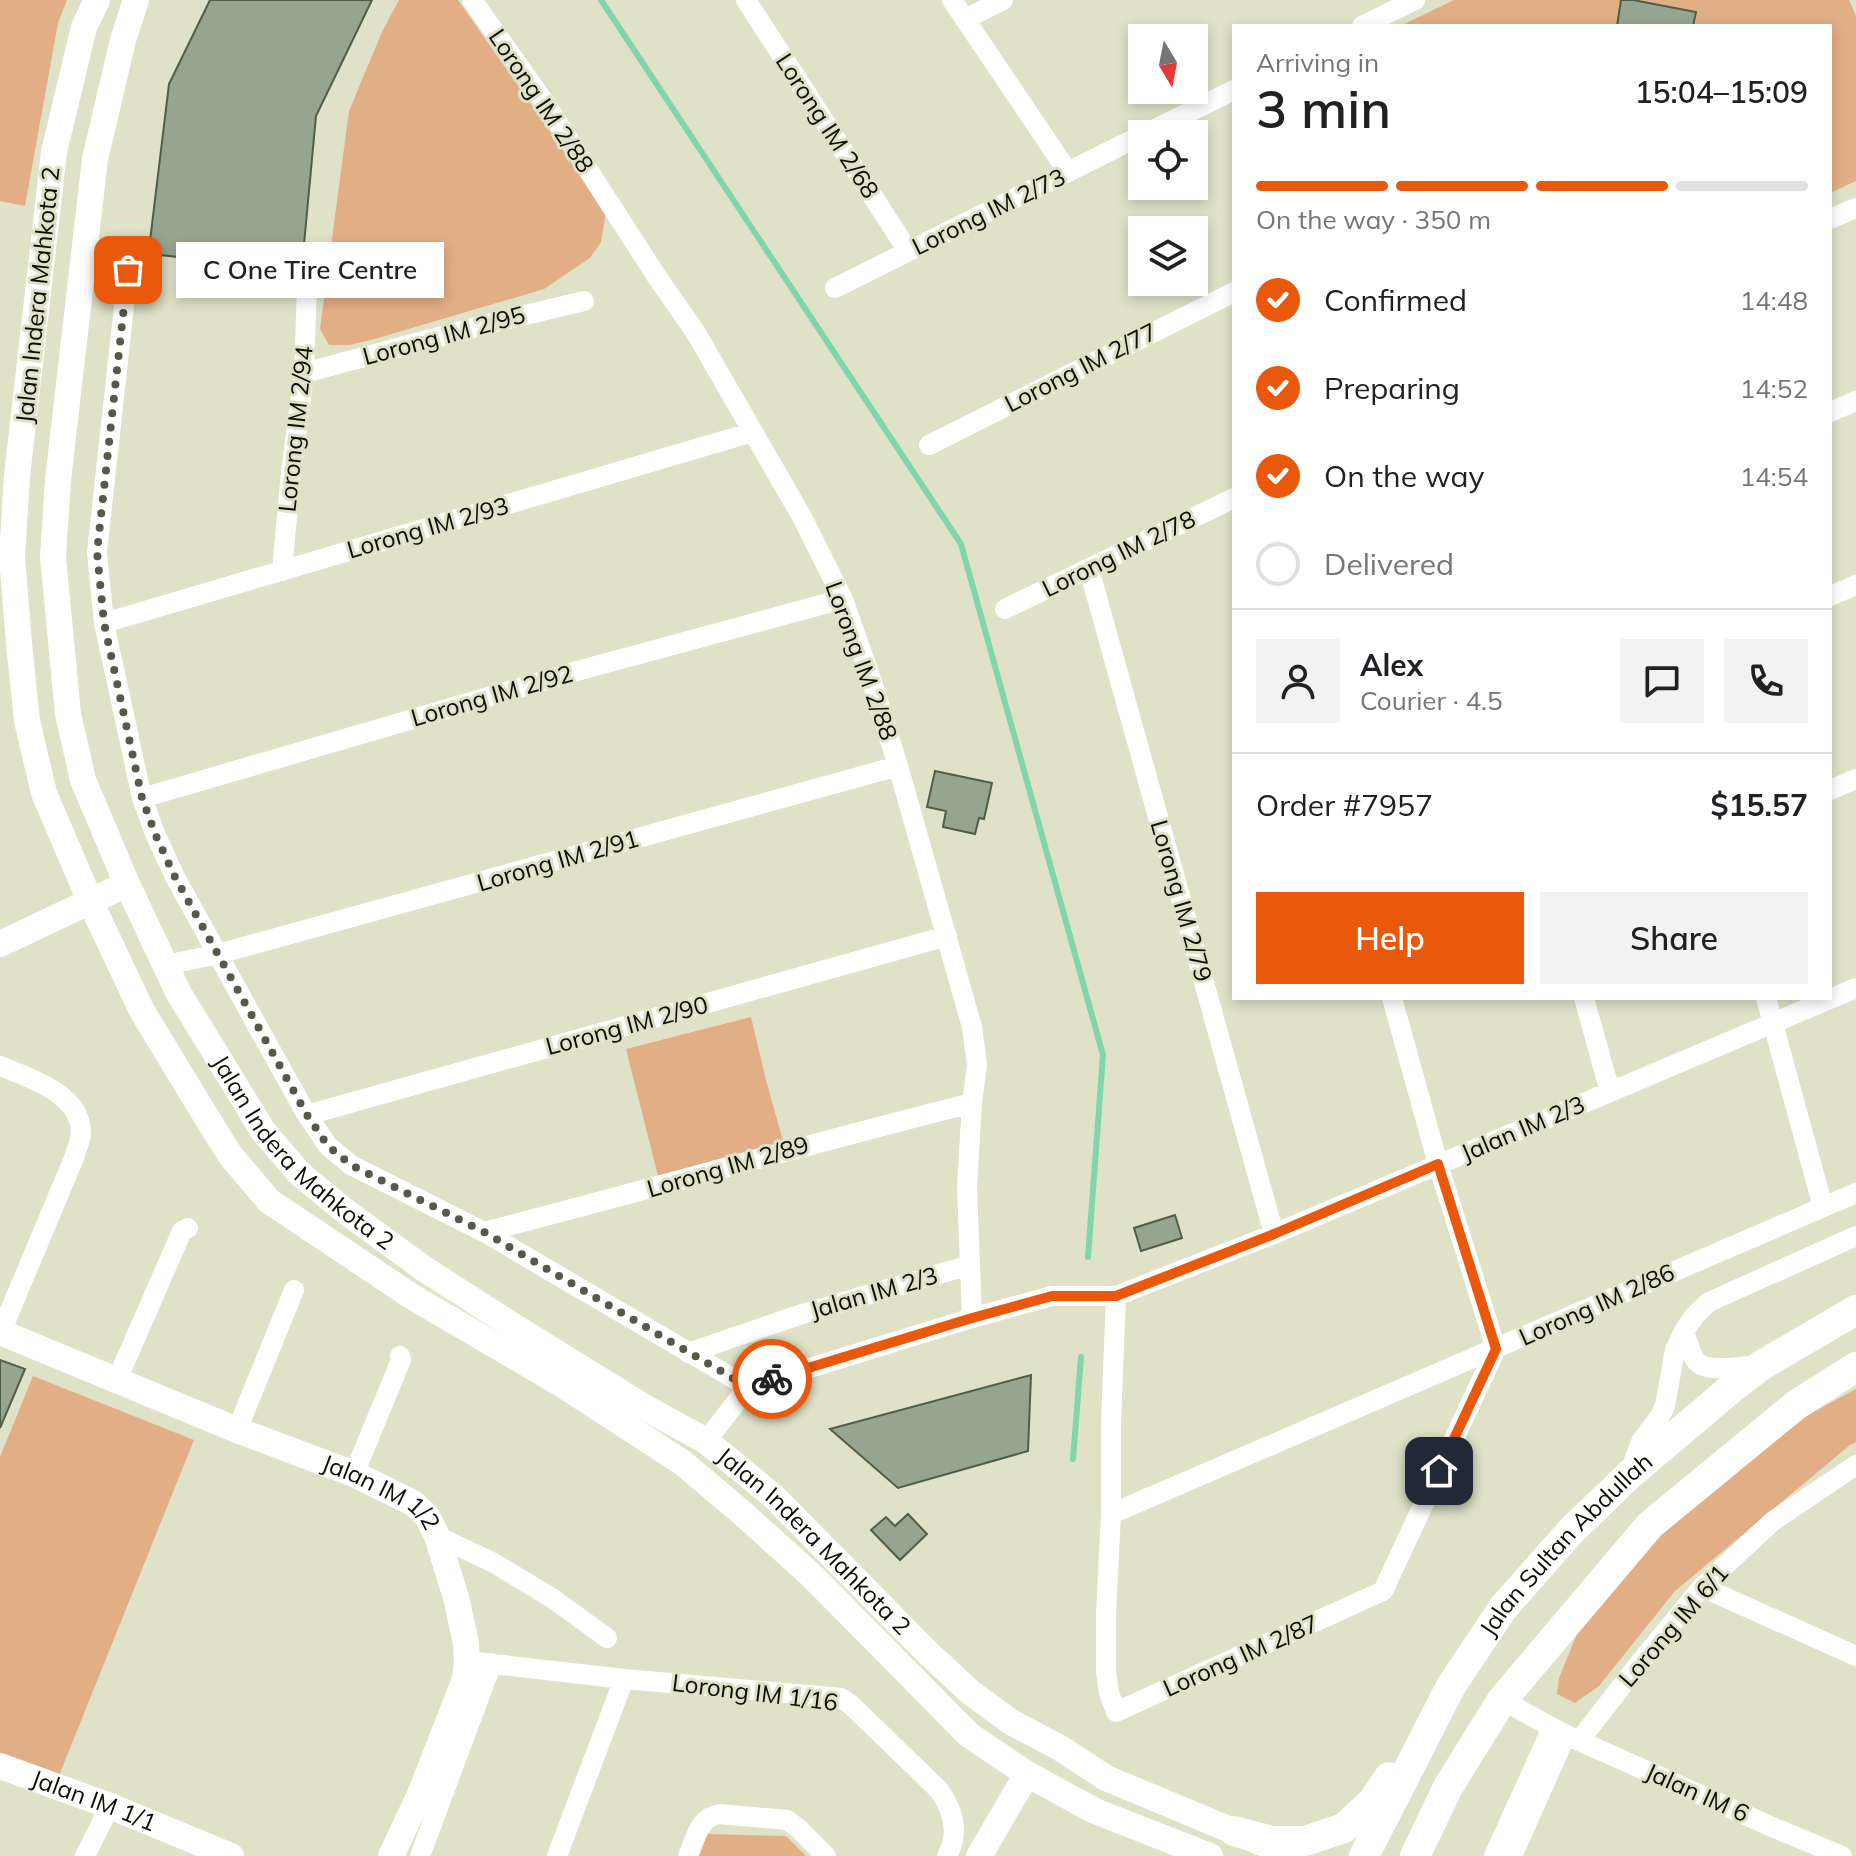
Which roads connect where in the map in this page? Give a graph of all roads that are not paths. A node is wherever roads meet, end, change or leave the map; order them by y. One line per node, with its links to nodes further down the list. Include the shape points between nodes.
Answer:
1 (97, 0): 40 (street, Jalan Indera Mahkota 2, via 84,27 54,152 12,557 27,721 44,793)
2 (136, 0): 39 (street, Jalan Indera Mahkota 2, via 95,159 53,557 68,714 83,780)
3 (472, 0): 25 (street, Lorong IM 2/88, via 696,333)
4 (746, 0): 16 (street, Lorong IM 2/68)
5 (952, 0): 8 (street)
6 (1003, 0): 8 (street)
7 (1415, 0): 9 (street)
8 (965, 19): 13 (street)
9 (1366, 24)
10 (1232, 91): 11 (street, Lorong IM 2/73)
11 (1174, 120)
12 (1128, 143): 13 (street, Lorong IM 2/73)
13 (1068, 172): 16 (street, Lorong IM 2/73)
14 (1856, 208): 15 (street)
15 (1832, 218)
16 (908, 251): 19 (street, Lorong IM 2/73)
17 (128, 270): 34 (street, via 97,552)
18 (307, 287): 22 (street, Lorong IM 2/94)
19 (835, 288)
20 (1232, 293): 26 (street, Lorong IM 2/77)
21 (584, 301): 22 (street, Lorong IM 2/95)
22 (304, 373): 29 (street, Lorong IM 2/94)
23 (1856, 401): 24 (street)
24 (1832, 411)
25 (753, 432): 29 (street, Lorong IM 2/93); 32 (street, Lorong IM 2/88)
26 (929, 445)
27 (1232, 499): 28 (street, Lorong IM 2/78)
28 (1089, 569): 33 (street, Lorong IM 2/78); 61 (street, Lorong IM 2/79)
29 (282, 571): 34 (street, Lorong IM 2/93)
30 (1856, 585): 31 (street)
31 (1832, 595)
32 (843, 599): 35 (street, Lorong IM 2/88); 38 (street, Lorong IM 2/92)
33 (1005, 609)
34 (104, 623): 38 (street)
35 (898, 766): 41 (street, Lorong IM 2/88); 43 (street, Lorong IM 2/91)
36 (1856, 779): 37 (street)
37 (1832, 789)
38 (142, 798): 43 (street, via 175,877)
39 (127, 884): 40 (street); 44 (street, Jalan Indera Mahkota 2)
40 (90, 901): 42 (street); 94 (street, Jalan Indera Mahkota 2, via 142,1011 230,1155 269,1201 411,1296 683,1463 812,1576 969,1735)
41 (947, 936): 54 (street, Lorong IM 2/88, via 972,1027 977,1065); 55 (street, Lorong IM 2/90)
42 (0, 944)
43 (218, 954): 44 (street, Lorong IM 2/91); 55 (street)
44 (166, 965): 78 (street, Jalan Indera Mahkota 2, via 263,1131 299,1173 423,1268)
45 (1856, 988): 46 (street, Jalan IM 2/3)
46 (1832, 998)
47 (1393, 1000): 56 (street)
48 (1585, 1000): 53 (street)
49 (1766, 1000): 51 (street)
50 (1827, 1000): 51 (street, Jalan IM 2/3)
51 (1772, 1023): 53 (street, Jalan IM 2/3); 58 (street)
52 (0, 1066): 69 (street, via 45,1085 65,1100 81,1135)
53 (1610, 1092): 56 (street, Jalan IM 2/3)
54 (972, 1103): 60 (street, Lorong IM 2/89); 63 (street, Lorong IM 2/88)
55 (307, 1115): 60 (street, via 328,1146 351,1165)
56 (1438, 1164): 61 (street, Jalan IM 2/3); 70 (street)
57 (1856, 1193): 58 (street, Lorong IM 2/86)
58 (1823, 1207): 70 (street, Lorong IM 2/86)
59 (188, 1228): 75 (street, via 182,1231)
60 (484, 1232): 71 (street)
61 (1274, 1234): 65 (street, Jalan IM 2/3)
62 (1856, 1236): 68 (street, via 1709,1302)
63 (970, 1265): 67 (street, Lorong IM 2/88); 71 (street, Jalan IM 2/3)
64 (294, 1290): 77 (street)
65 (1116, 1296): 67 (street, Jalan IM 2/3, via 1052,1296); 82 (street)
66 (1856, 1310): 73 (main road, Jalan Sultan Abdullah)
67 (972, 1318): 76 (street, Jalan IM 2/3)
68 (1684, 1331): 73 (street, via 1702,1367); 81 (street, via 1675,1350 1665,1406 1641,1442)
69 (1, 1332): 75 (street, Jalan IM 1/2)
70 (1496, 1349): 82 (street); 85 (street, Lorong IM 2/86)
71 (688, 1353): 76 (street)
72 (400, 1356): 80 (street)
73 (1762, 1365): 81 (main road, Jalan Sultan Abdullah)
74 (1856, 1367): 91 (main road, Jalan Sultan Abdullah, via 1796,1405 1650,1525)
75 (117, 1380): 77 (street, Jalan IM 1/2)
76 (748, 1387): 78 (street)
77 (237, 1430): 80 (street, Jalan IM 1/2)
78 (706, 1441): 96 (street, Jalan Indera Mahkota 2, via 773,1496 970,1692 1106,1778)
79 (1854, 1467): 84 (street, Lorong IM 6/1, via 1773,1521)
80 (354, 1474): 83 (street, Jalan IM 1/2, via 413,1503)
81 (1629, 1475): 90 (main road, Jalan Sultan Abdullah, via 1503,1608)
82 (1111, 1514): 85 (street, Lorong IM 2/87, via 1106,1672 1116,1712)
83 (437, 1536): 86 (street, via 494,1563); 88 (street, Jalan IM 1/2, via 466,1644)
84 (1702, 1587): 87 (street); 92 (street, Lorong IM 6/1, via 1642,1660)
85 (1383, 1591)
86 (607, 1638)
87 (1856, 1656)
88 (480, 1662): 89 (street, Lorong IM 1/16); 99 (street, Jalan IM 1/2, via 465,1679); 100 (street)
89 (624, 1679): 101 (street); 104 (street, Lorong IM 1/16, via 841,1698 948,1803 954,1833)
90 (1451, 1686): 96 (main road, via 1373,1801 1344,1828 1305,1841 1272,1841); 108 (main road, Jalan Sultan Abdullah)
91 (1502, 1700): 92 (street, Jalan IM 6); 109 (main road, Jalan Sultan Abdullah, via 1448,1787)
92 (1566, 1735): 110 (street, Lorong IM 6/1); 111 (street, Lorong IM 6/1); 112 (street, Jalan IM 6)
93 (0, 1766): 95 (street, Jalan IM 1/1)
94 (1027, 1774): 105 (street); 106 (street, Jalan Indera Mahkota 2, via 1095,1811)
95 (110, 1806): 97 (street); 98 (street, Jalan IM 1/1)
96 (1234, 1831): 107 (street, Jalan Indera Mahkota 2)
97 (90, 1855)
98 (231, 1856)
99 (391, 1856)
100 (420, 1856)
101 (557, 1856)
102 (688, 1856): 103 (street, via 703,1821 719,1814 787,1820)
103 (826, 1856)
104 (947, 1856)
105 (979, 1856)
106 (1210, 1856)
107 (1293, 1856)
108 (1364, 1856)
109 (1415, 1856)
110 (1494, 1856)
111 (1512, 1856)
112 (1842, 1856)

